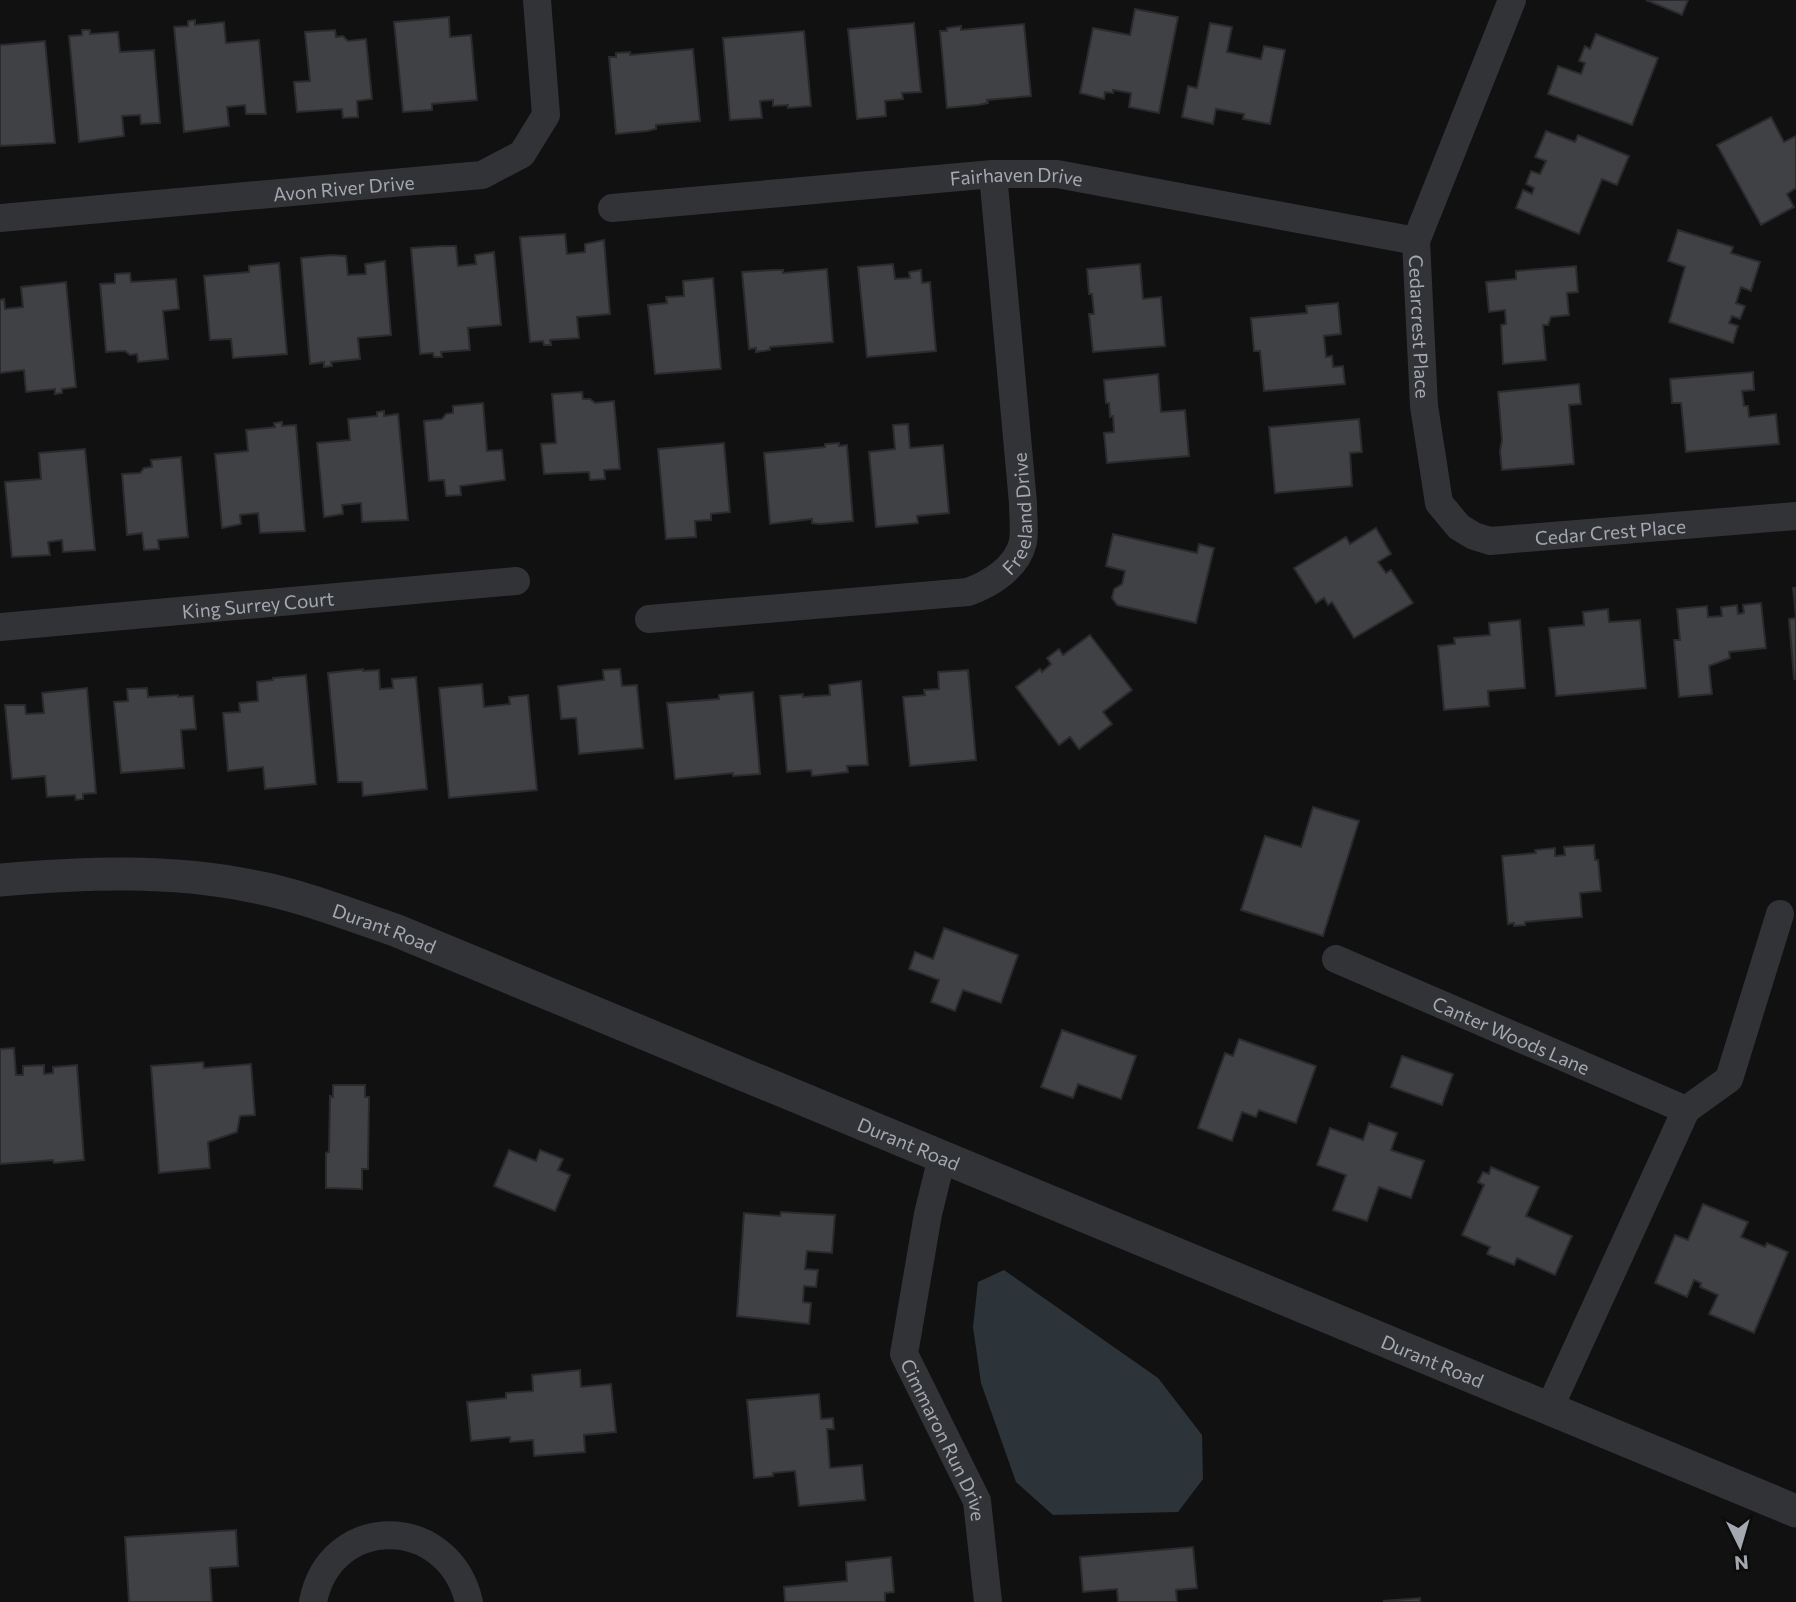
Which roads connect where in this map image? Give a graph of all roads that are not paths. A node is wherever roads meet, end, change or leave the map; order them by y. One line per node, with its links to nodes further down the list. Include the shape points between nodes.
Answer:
1 (537, 0): 5 (street, Avon River Drive, via 546,115 522,154 482,175)
2 (1512, 0): 6 (street, Cedarcrest Place)
3 (993, 174): 4 (street, Fairhaven Drive); 6 (street, Fairhaven Drive, via 1058,174); 10 (street, Freeland Drive, via 1023,503 1023,543 1008,568 968,592)
4 (612, 208)
5 (0, 218)
6 (1416, 241): 7 (street, Cedarcrest Place, via 1424,406)
7 (1439, 503): 8 (street, Cedar Crest Place, via 1459,527 1490,541)
8 (1796, 516)
9 (516, 581): 11 (street, King Surrey Court)
10 (649, 619)
11 (0, 627)
12 (0, 880): 16 (street, Durant Road, via 102,873 202,878 253,886 325,906 395,930)
13 (1780, 914): 15 (street, via 1729,1079)
14 (1336, 959): 15 (street, Canter Woods Lane)
15 (1686, 1110): 17 (street)
16 (942, 1157): 17 (street, Durant Road); 21 (street, Cimmaron Run Drive, via 904,1354 978,1501)
17 (1549, 1409): 18 (street, Durant Road)
18 (1796, 1511)
19 (313, 1602): 20 (street, via 328,1564 349,1546 374,1536 401,1535 427,1543 449,1560 464,1583)
20 (469, 1602)
21 (988, 1602)

